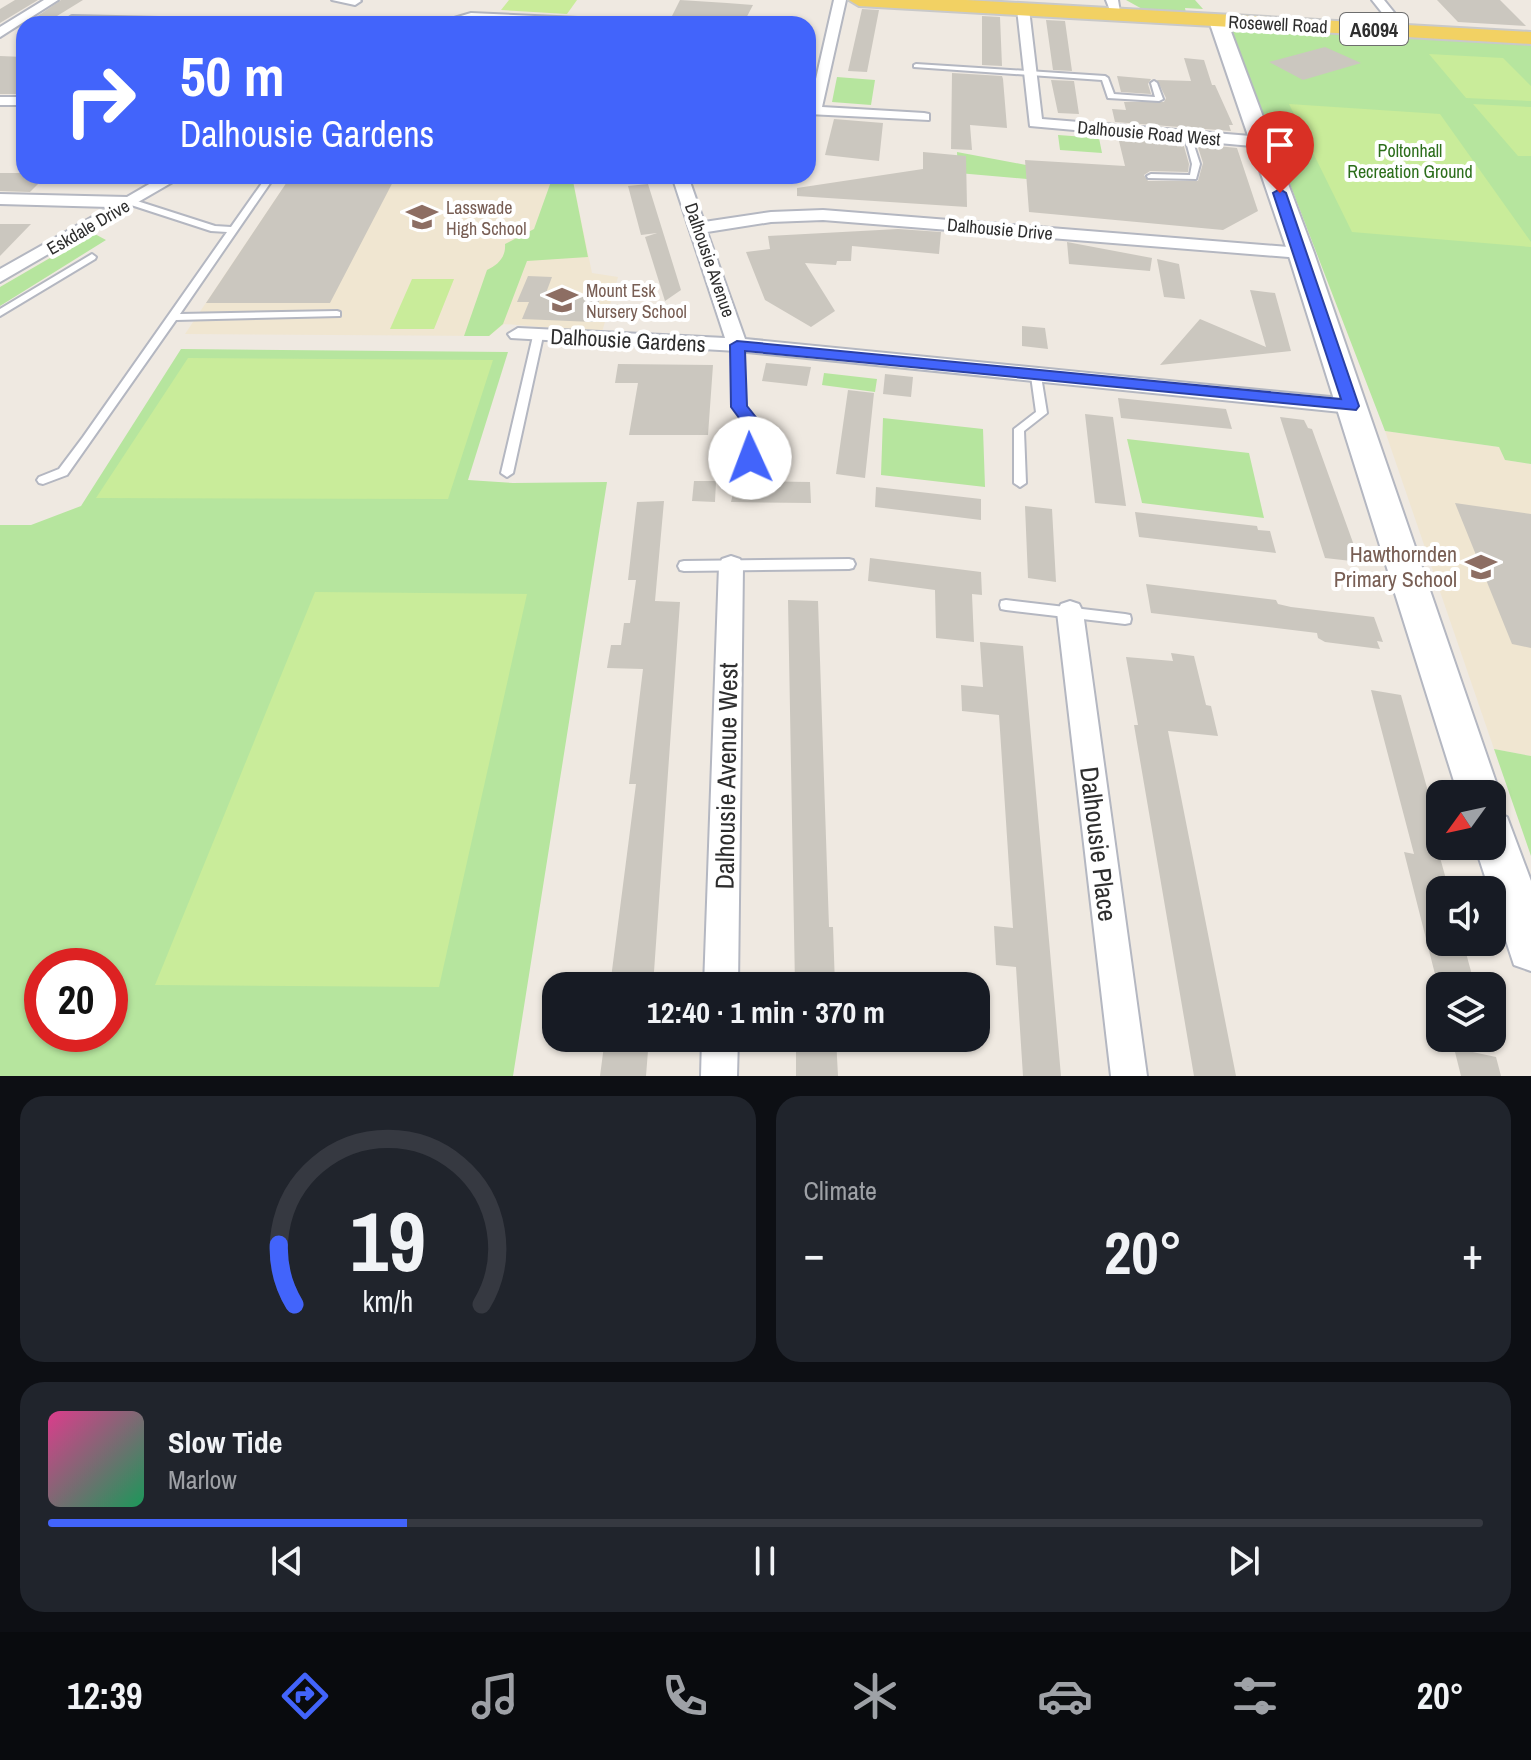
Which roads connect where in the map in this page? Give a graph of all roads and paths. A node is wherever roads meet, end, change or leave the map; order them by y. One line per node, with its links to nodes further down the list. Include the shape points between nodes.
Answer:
1 (52, 0): 10 (street)
2 (338, 0): 6 (street)
3 (840, 0): 17 (street)
4 (859, 0): 7 (main road, A6094)
5 (1378, 0): 12 (street)
6 (355, 1)
7 (977, 3): 9 (main road, A6094)
8 (1114, 7): 9 (main road, A6094); 11 (main road, A6094)
9 (1023, 9): 15 (street)
10 (27, 16)
11 (1218, 21): 12 (main road, Rosewell Road / A6094); 21 (street)
12 (1403, 31): 13 (main road, Rosewell Road / A6094)
13 (1531, 38)
14 (916, 66): 15 (lane)
15 (1029, 72): 16 (lane, via 1105,78 1111,96 1159,99); 20 (street, Dalhousie Road West, via 1035,123)
16 (1154, 83)
17 (816, 91)
18 (816, 110): 19 (street)
19 (924, 117)
20 (1187, 136): 21 (street, Dalhousie Road West); 22 (lane, via 1196,164 1193,177)
21 (1263, 142): 30 (street)
22 (1151, 176)
23 (161, 184): 27 (street, Eskdale Drive)
24 (265, 184): 29 (lane)
25 (683, 184): 28 (street, Dalhousie Avenue)
26 (0, 199): 27 (street)
27 (131, 202): 29 (lane, via 214,229); 32 (street, Eskdale Drive)
28 (699, 228): 30 (street, Dalhousie Drive, via 823,215); 37 (street, Dalhousie Avenue)
29 (233, 230): 35 (lane)
30 (1301, 253): 39 (street)
31 (92, 257): 33 (lane)
32 (0, 277)
33 (0, 313)
34 (337, 314): 35 (lane)
35 (173, 317): 42 (lane, via 63,472)
36 (528, 335): 37 (street, Dalhousie Gardens); 41 (lane)
37 (737, 345): 38 (street, Dalhousie Gardens); 40 (lane, Dalhousie Gardens, via 739,407 751,421)
38 (1036, 376): 39 (street, Dalhousie Gardens); 43 (lane, via 1042,413 1019,429)
39 (1351, 406): 50 (street)
40 (750, 458)
41 (507, 473)
42 (43, 480)
43 (1020, 483)
44 (849, 564): 46 (lane)
45 (684, 566): 46 (lane)
46 (731, 566): 53 (street, Dalhousie Avenue West)
47 (1006, 605): 48 (lane)
48 (1070, 612): 49 (lane); 56 (street, Dalhousie Place)
49 (1125, 619)
50 (1474, 780)
51 (1501, 860): 52 (street)
52 (1531, 948)
53 (721, 972)
54 (720, 1052): 55 (street)
55 (719, 1076)
56 (1129, 1076)

